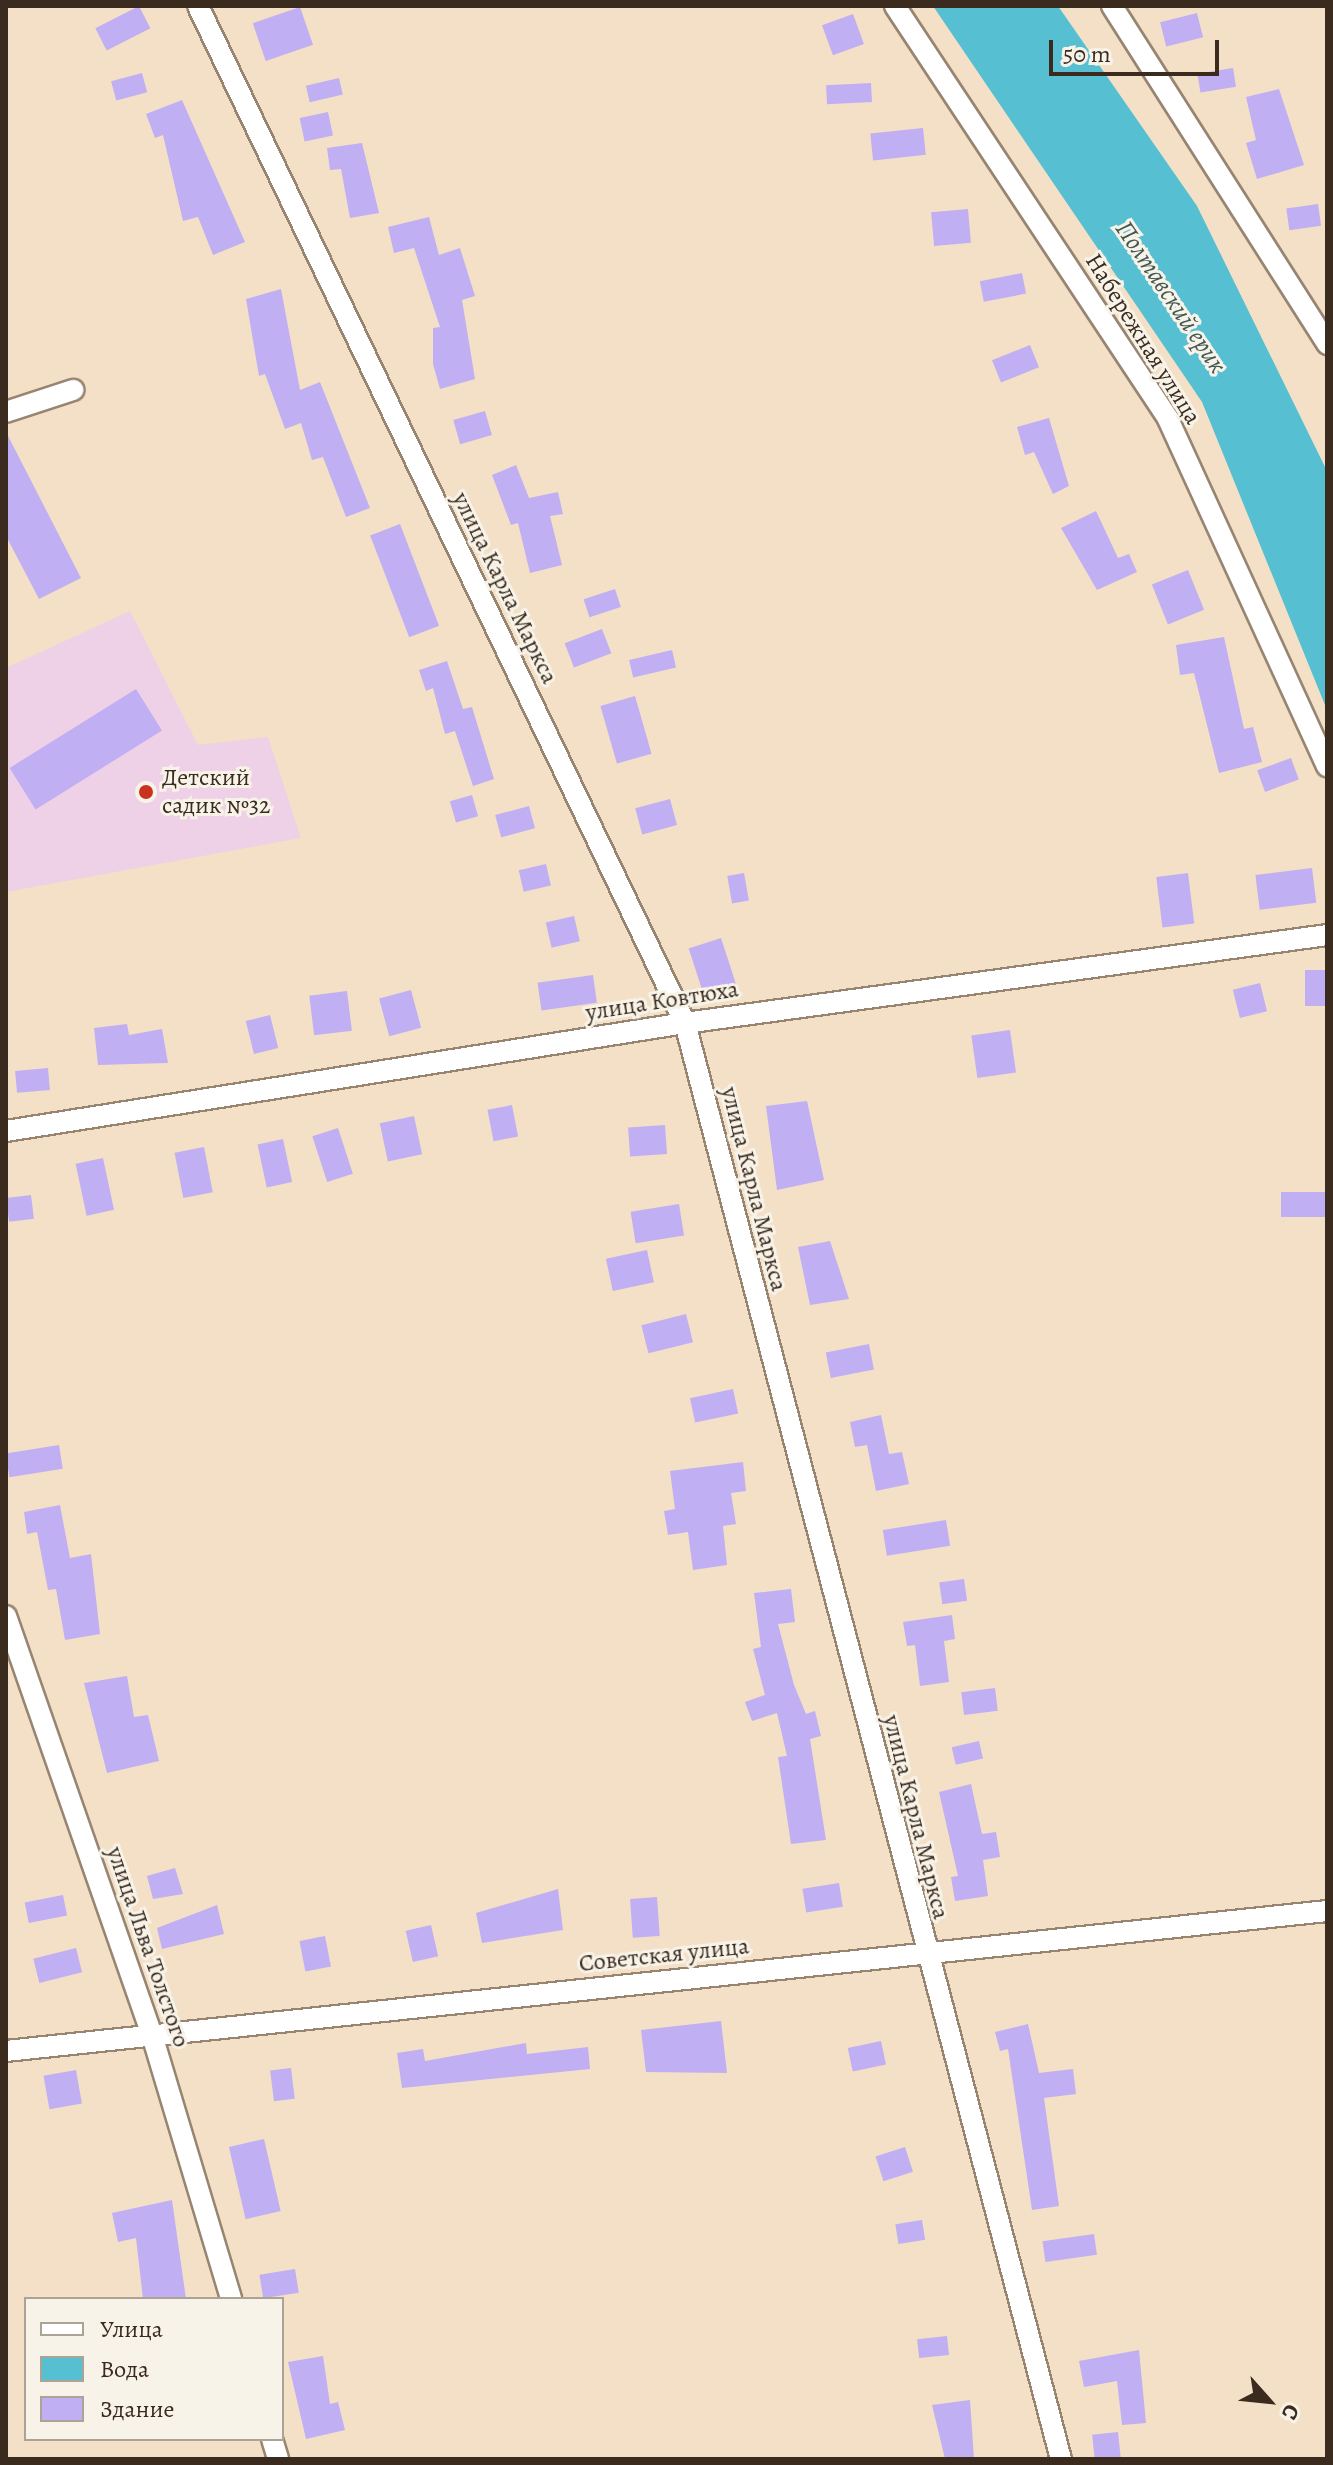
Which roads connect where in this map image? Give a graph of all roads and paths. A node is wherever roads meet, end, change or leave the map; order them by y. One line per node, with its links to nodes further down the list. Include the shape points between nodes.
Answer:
1 (198, 6): 9 (street, улица Карла Маркса)
2 (895, 6): 7 (street, Набережная улица, via 1168,419)
3 (1112, 6): 4 (street)
4 (1327, 344)
5 (73, 390): 6 (street)
6 (6, 412)
7 (1327, 766)
8 (1327, 935): 9 (street, улица Ковтюха)
9 (685, 1023): 10 (street, улица Ковтюха); 13 (street, улица Карла Маркса)
10 (6, 1131)
11 (6, 1616): 14 (street, улица Льва Толстого)
12 (1327, 1911): 13 (street, Советская улица)
13 (925, 1954): 14 (street, Советская улица); 17 (street, улица Карла Маркса)
14 (152, 2035): 15 (street, Советская улица); 16 (street, улица Льва Толстого)
15 (6, 2051)
16 (230, 2297)
17 (1061, 2459)

